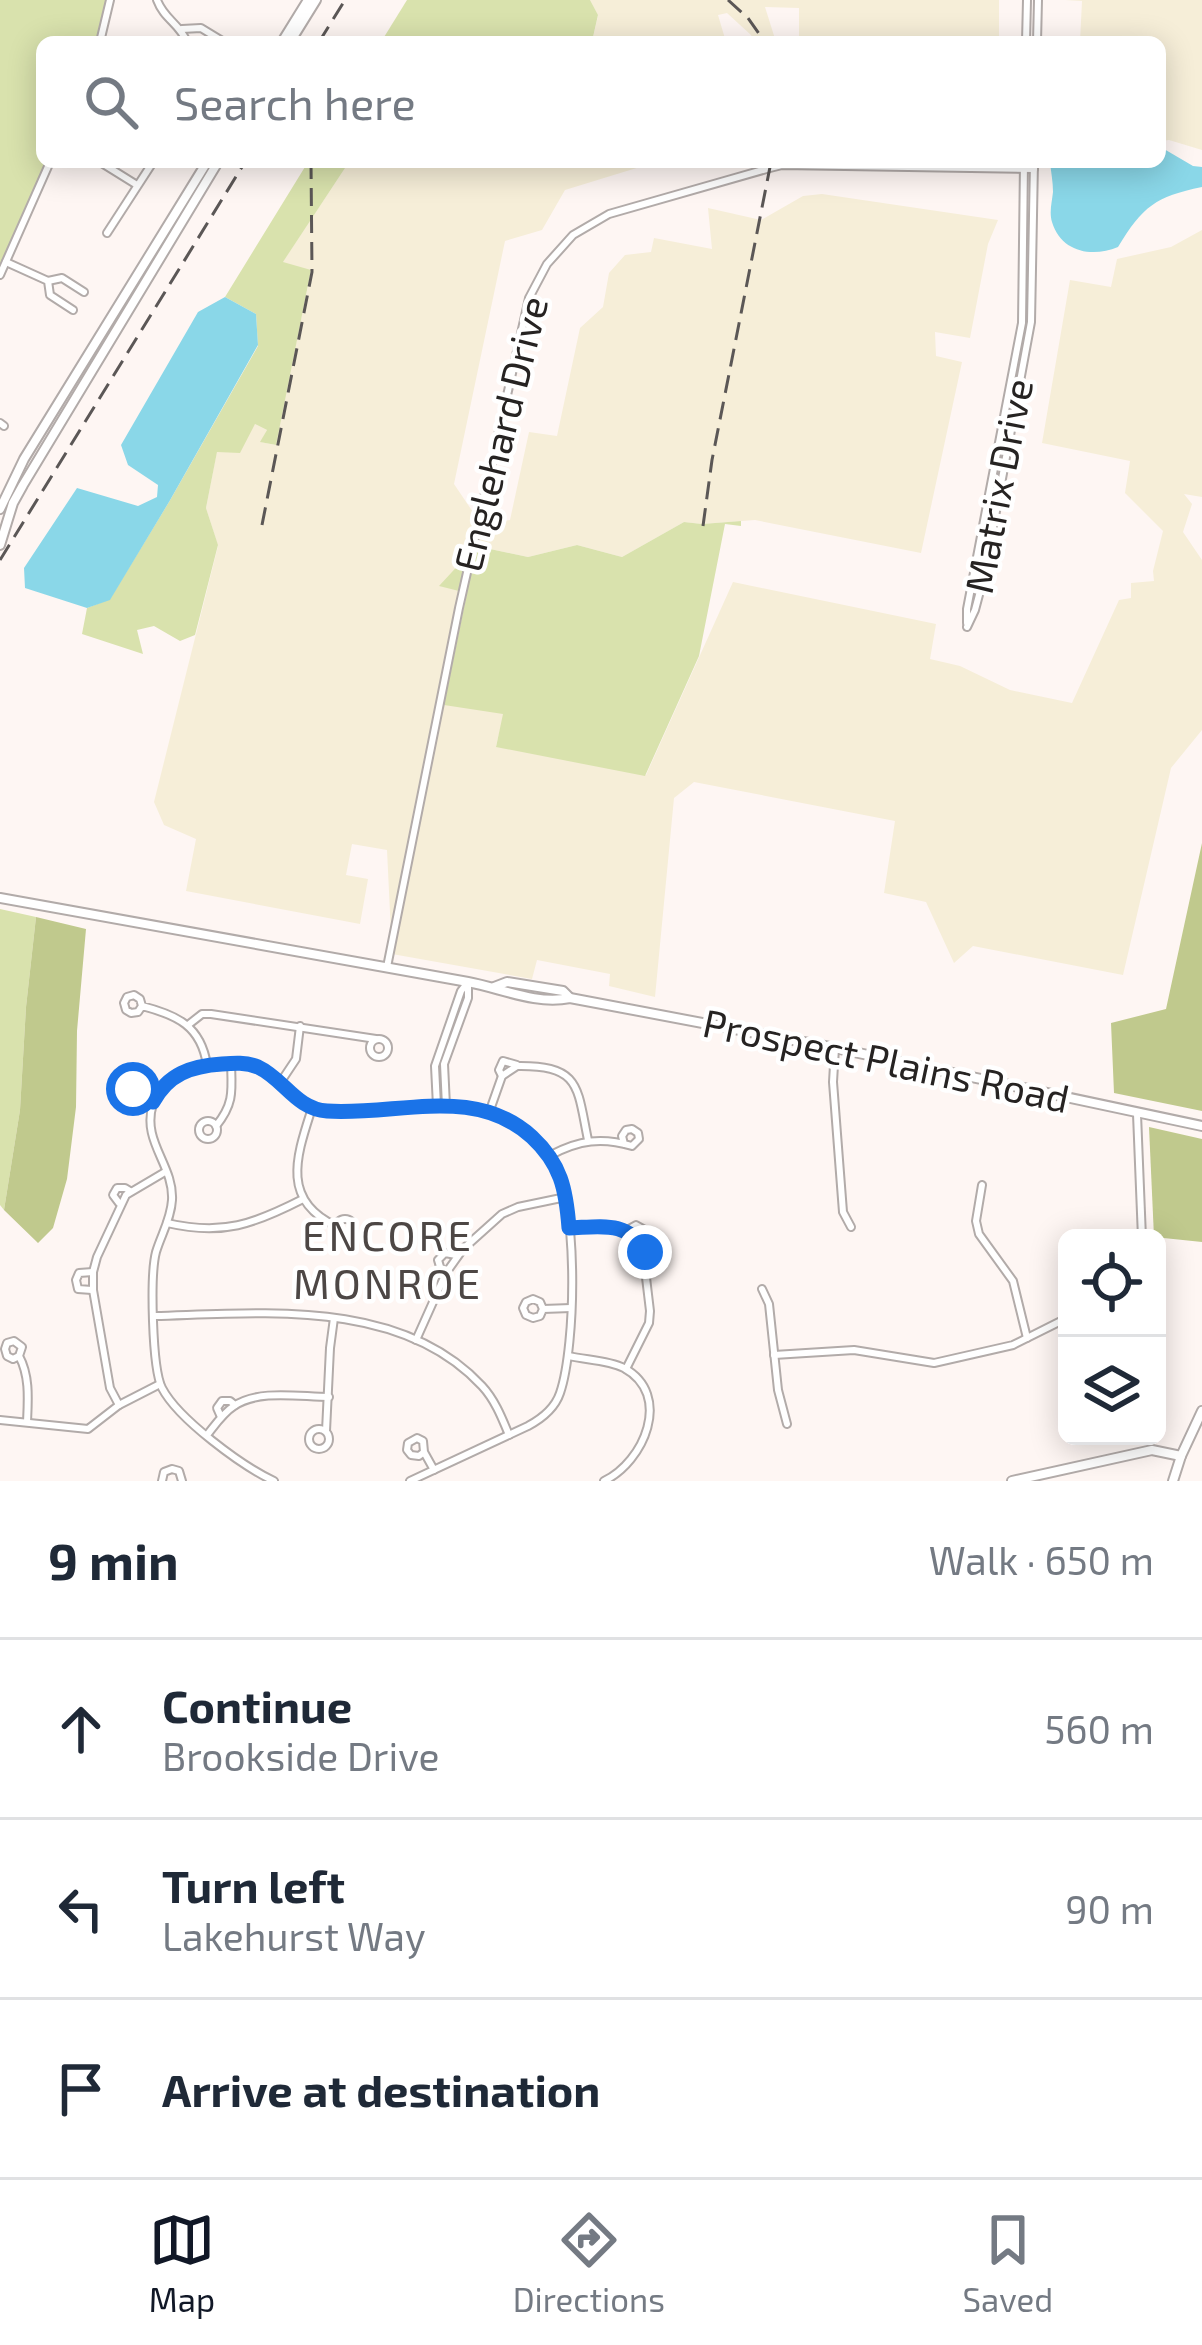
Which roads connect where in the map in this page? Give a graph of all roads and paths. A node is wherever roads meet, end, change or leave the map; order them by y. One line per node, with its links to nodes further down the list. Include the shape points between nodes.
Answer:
1 (110, 0): 7 (street)
2 (157, 0): 6 (street)
3 (312, 0): 10 (street)
4 (1027, 0): 11 (street)
5 (1038, 0): 12 (street)
6 (182, 29): 8 (street); 9 (street)
7 (101, 36)
8 (185, 36)
9 (214, 36)
10 (290, 36)
11 (1026, 36)
12 (1037, 36)
13 (47, 168): 23 (street)
14 (109, 168): 21 (street)
15 (149, 168): 21 (street)
16 (203, 168): 28 (street)
17 (214, 168): 29 (street, via 23,485)
18 (771, 168): 31 (street, Englehard Drive, via 609,214 573,235 529,298)
19 (1029, 168): 20 (street, Matrix Drive, via 1022,323 967,627 984,576 1031,322)
20 (1029, 168)
21 (136, 185): 22 (street)
22 (107, 233)
23 (6, 262): 24 (street); 25 (street)
24 (0, 275)
25 (48, 281): 26 (street, via 62,278); 27 (street, via 50,295)
26 (84, 292)
27 (73, 310)
28 (0, 509)
29 (0, 545)
30 (0, 898): 31 (street, Prospect Plains Road)
31 (387, 967): 32 (street, Prospect Plains Road)
32 (468, 982): 37 (street, Prospect Plains Road, via 563,991); 43 (street, via 444,1064)
33 (142, 1006): 34 (street)
34 (188, 1025): 35 (street, via 202,1014); 39 (street)
35 (300, 1026): 36 (street); 40 (street, via 296,1059)
36 (376, 1039)
37 (835, 1048): 46 (street, Prospect Plains Road); 58 (street, via 843,1212)
38 (231, 1064): 39 (street); 40 (street, via 254,1066); 47 (street, via 228,1112)
39 (207, 1065): 42 (street, via 171,1078)
40 (280, 1083): 44 (street)
41 (135, 1097): 42 (street)
42 (153, 1102): 52 (street, via 151,1136)
43 (442, 1106): 44 (street); 45 (street)
44 (312, 1108): 55 (street, via 295,1172)
45 (490, 1110): 49 (street, via 502,1076 517,1066 560,1071 577,1088); 51 (street)
46 (1137, 1114): 48 (street, Prospect Plains Road); 60 (street)
47 (216, 1126)
48 (1202, 1126)
49 (588, 1140): 50 (street); 51 (street)
50 (624, 1144)
51 (551, 1156): 54 (street)
52 (166, 1171): 56 (street); 62 (street, via 120,1204)
53 (982, 1185): 71 (street, via 979,1234 1012,1281)
54 (566, 1197): 59 (street); 61 (street, via 502,1214)
55 (303, 1199): 56 (street, via 241,1226); 57 (street)
56 (167, 1223): 68 (street, via 154,1261)
57 (336, 1226)
58 (851, 1227)
59 (569, 1228): 66 (street); 76 (street, via 616,1226 642,1244 649,1323)
60 (1142, 1229)
61 (457, 1256): 63 (street); 63 (street, via 441,1255)
62 (93, 1272): 65 (street); 65 (street, via 76,1280 78,1289)
63 (446, 1273): 72 (street)
64 (762, 1289): 73 (street)
65 (93, 1290): 79 (street)
66 (571, 1308): 67 (street); 75 (street)
67 (543, 1309)
68 (154, 1316): 69 (street); 77 (street)
69 (334, 1318): 72 (street); 78 (street)
70 (1058, 1323): 71 (street)
71 (1028, 1338): 73 (street, via 934,1363 854,1350)
72 (416, 1340): 86 (street, via 484,1388)
73 (774, 1355): 83 (street)
74 (20, 1356): 82 (street)
75 (568, 1356): 76 (street); 86 (street, via 554,1404)
76 (626, 1369): 98 (street, via 646,1391 650,1418 630,1464)
77 (160, 1384): 79 (street); 85 (street)
78 (329, 1397): 84 (street); 85 (street, via 254,1397)
79 (119, 1405): 82 (street, via 88,1429)
80 (1202, 1412): 90 (street)
81 (0, 1420): 82 (street)
82 (27, 1422)
83 (787, 1424)
84 (326, 1431)
85 (207, 1435): 92 (street)
86 (509, 1435): 91 (street)
87 (1152, 1445): 88 (street)
88 (1152, 1450): 90 (street); 99 (street)
89 (424, 1452): 91 (street)
90 (1180, 1456): 100 (street)
91 (434, 1470): 97 (street)
92 (254, 1472): 95 (street); 96 (street)
93 (162, 1481): 94 (street, via 172,1469)
94 (182, 1481)
95 (248, 1481)
96 (274, 1481)
97 (410, 1481)
98 (604, 1481)
99 (1012, 1481)
100 (1173, 1481)

